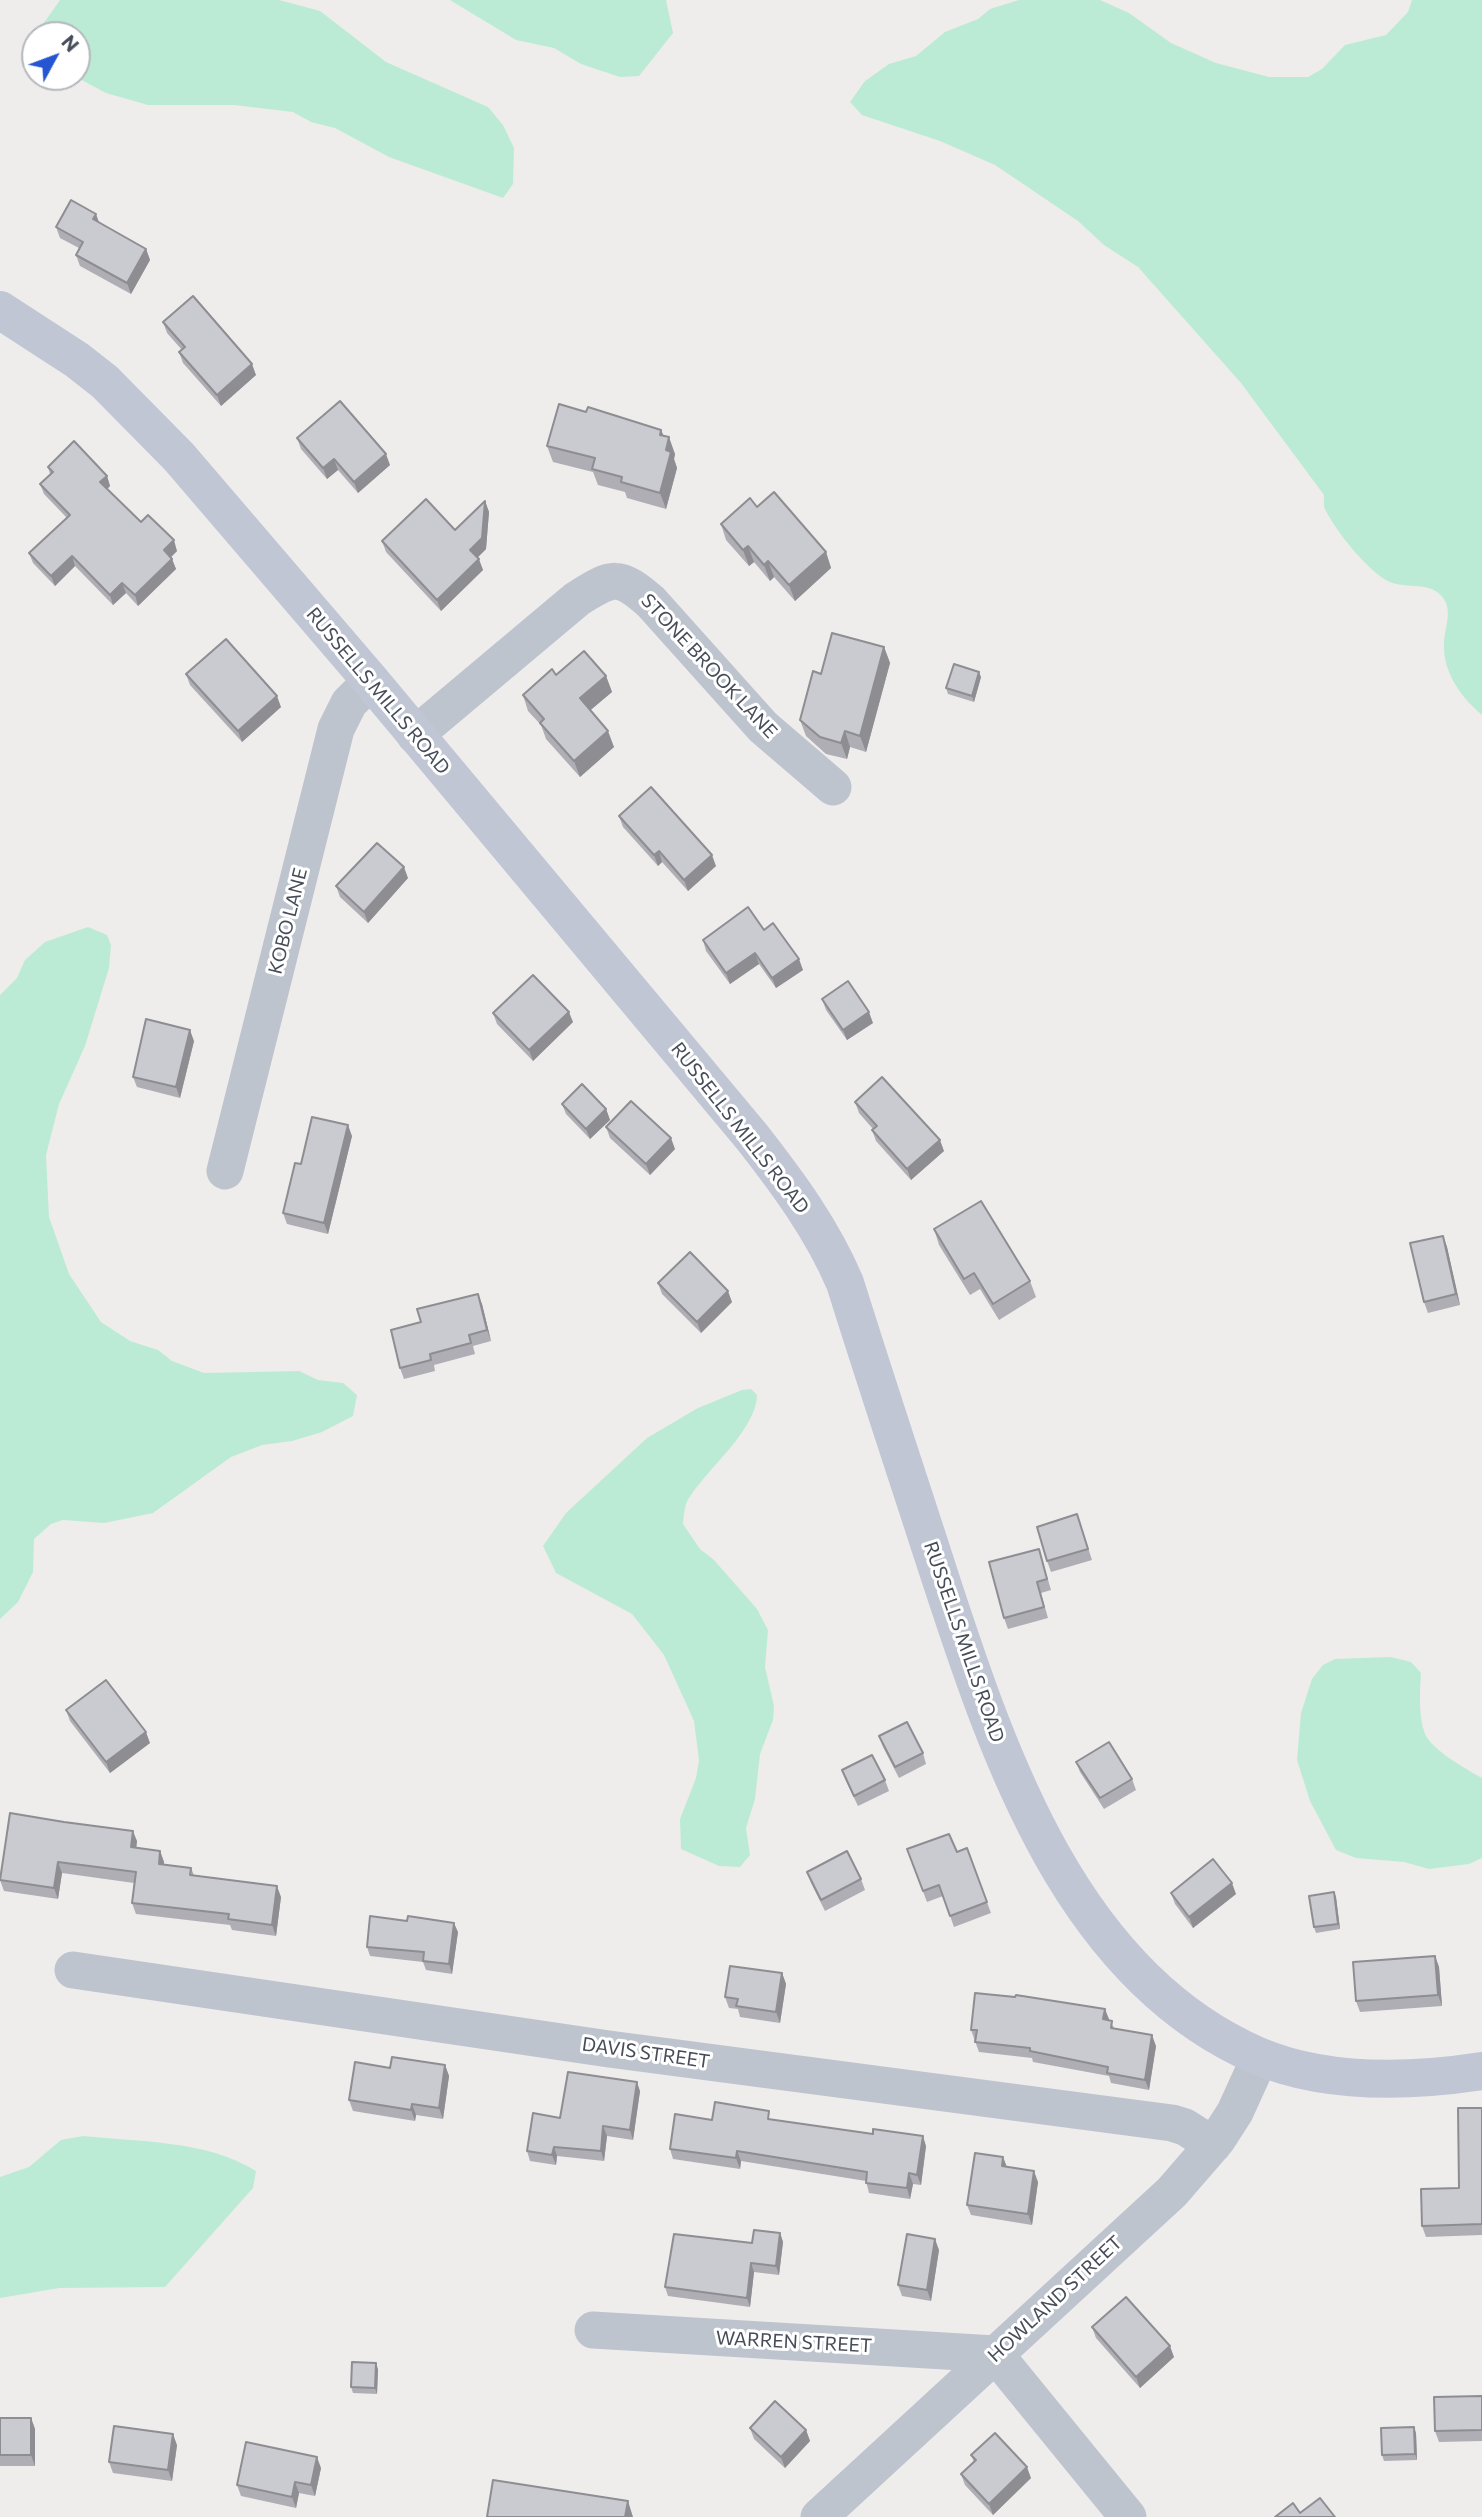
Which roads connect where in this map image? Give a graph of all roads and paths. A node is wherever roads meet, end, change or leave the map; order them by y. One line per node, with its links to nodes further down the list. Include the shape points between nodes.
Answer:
1 (0, 310): 2 (main road, RUSSELLS MILLS ROAD, via 77,360 153,429)
2 (371, 681): 3 (main road, RUSSELLS MILLS ROAD); 5 (street, KOBO LANE, via 349,703 336,729)
3 (415, 735): 4 (street, STONE BROOK LANE, via 577,599 598,585 619,580 651,601 763,727); 7 (main road, RUSSELLS MILLS ROAD, via 752,1137 815,1223 845,1283 997,1740 1045,1841 1097,1924 1138,1971 1205,2027)
4 (833, 787)
5 (225, 1171)
6 (74, 1970): 9 (street, DAVIS STREET, via 609,2049 1172,2123)
7 (1260, 2057): 8 (main road, RUSSELLS MILLS ROAD, via 1349,2077 1416,2078); 9 (street, HOWLAND STREET, via 1235,2112)
8 (1482, 2071)
9 (1213, 2145): 11 (street, HOWLAND STREET, via 1171,2192)
10 (593, 2330): 11 (street, WARREN STREET)
11 (995, 2354): 12 (street, HOWLAND STREET); 13 (street)
12 (819, 2517)
13 (1128, 2517)

